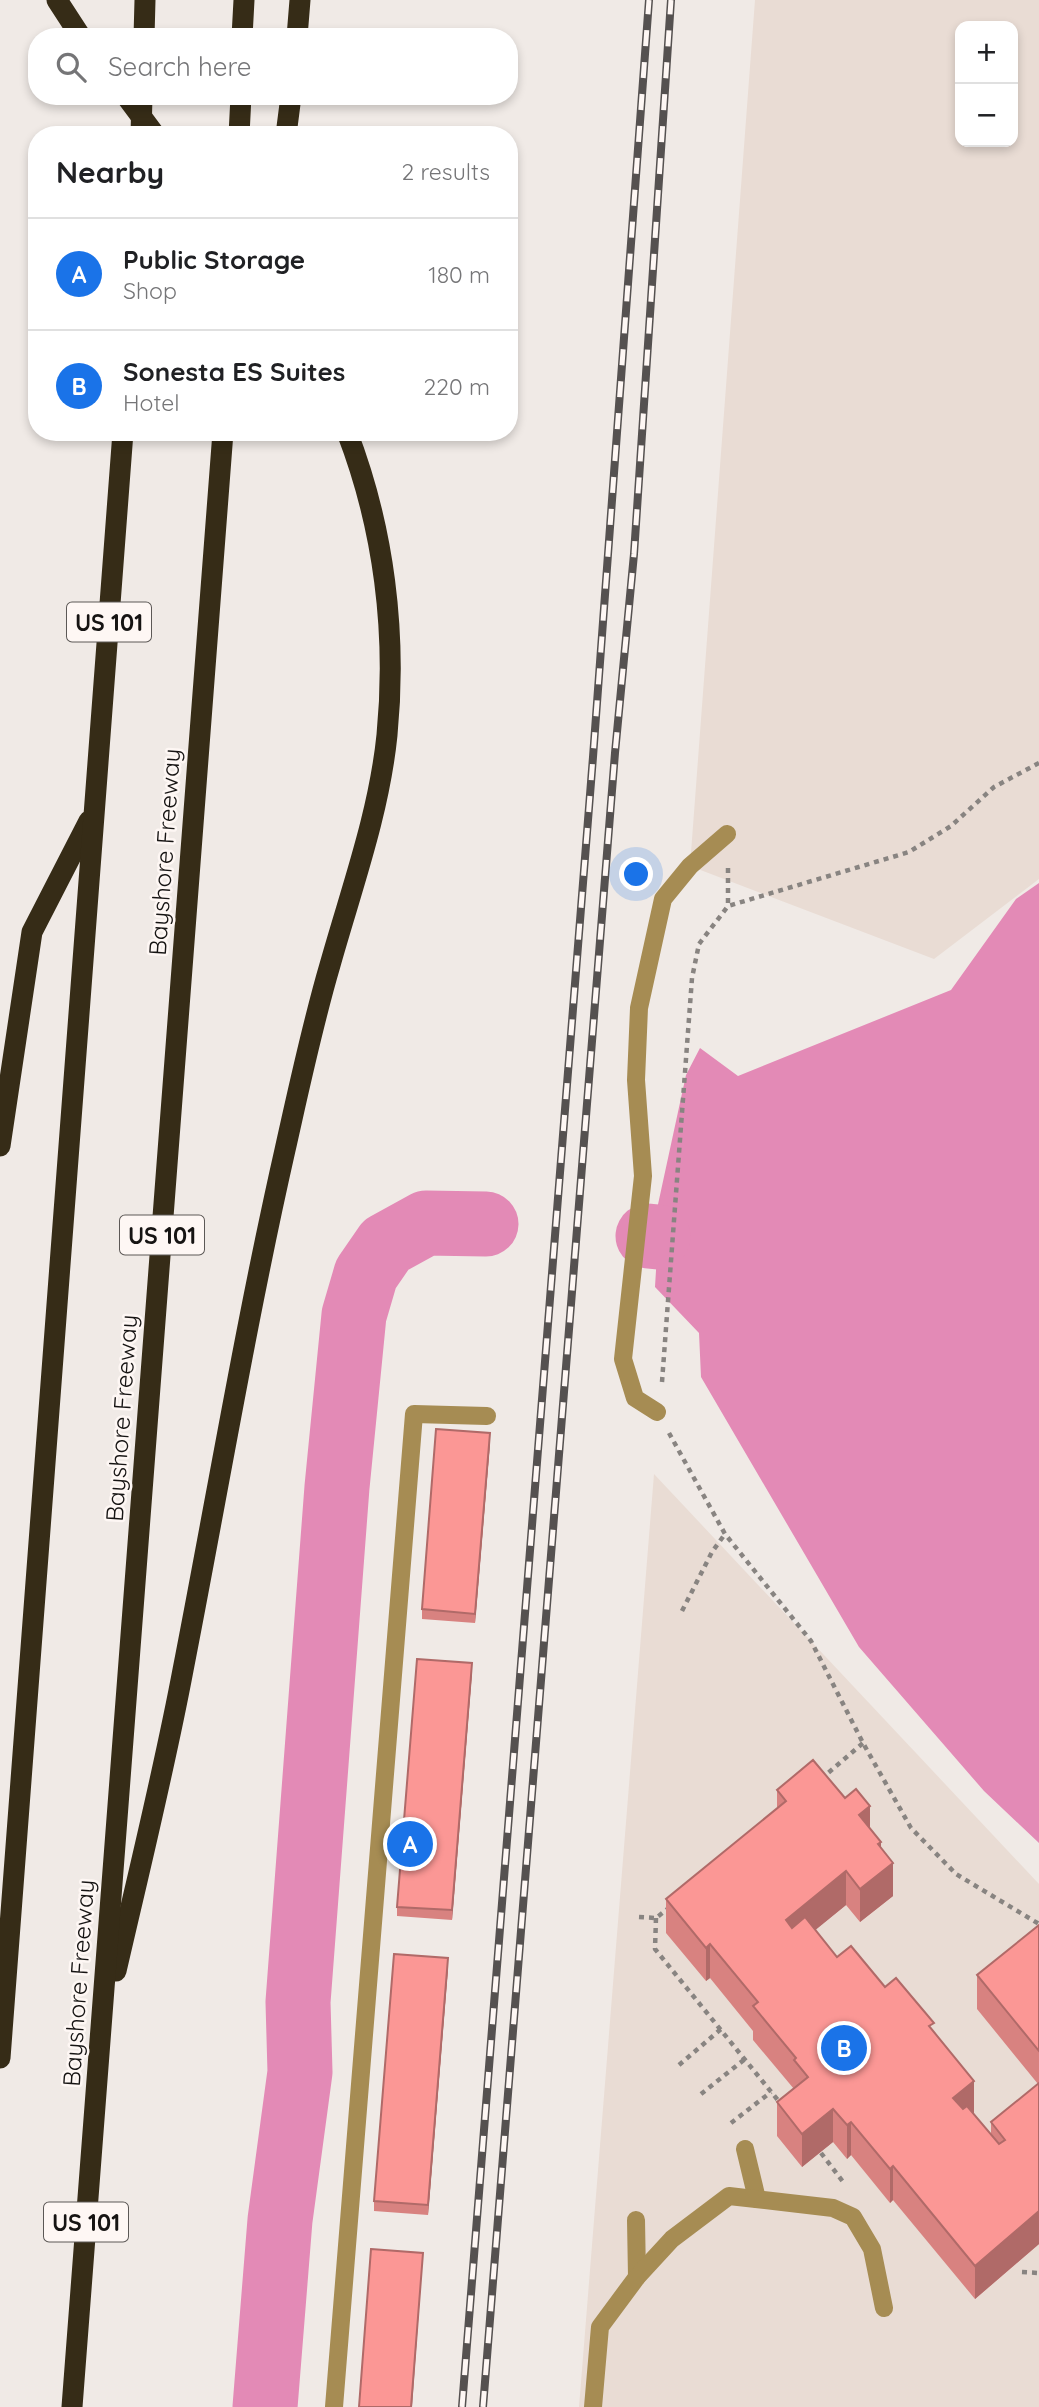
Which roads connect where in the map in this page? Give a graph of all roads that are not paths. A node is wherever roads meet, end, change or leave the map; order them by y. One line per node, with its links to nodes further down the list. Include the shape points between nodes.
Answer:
1 (57, 0): 5 (highway)
2 (145, 0): 6 (highway)
3 (244, 0): 7 (highway)
4 (300, 0): 8 (highway)
5 (75, 28)
6 (144, 28)
7 (242, 28)
8 (298, 28)
9 (133, 105): 14 (highway, bridge)
10 (142, 105): 13 (highway)
11 (240, 105): 15 (highway)
12 (290, 105): 16 (highway)
13 (141, 126)
14 (148, 126)
15 (239, 126)
16 (287, 126)
17 (122, 441): 20 (highway, US 101)
18 (222, 441): 25 (highway, Bayshore Freeway / US 101)
19 (350, 441): 25 (highway, via 384,572 390,678 387,737 378,793 328,970 279,1175 183,1672)
20 (94, 813): 22 (highway, via 32,932); 26 (highway, US 101)
21 (727, 834): 23 (lane, via 690,866 663,899 639,1008 636,1080 643,1176 623,1359 635,1398)
22 (0, 1146)
23 (657, 1412)
24 (487, 1416): 33 (lane, via 414,1414)
25 (101, 2038): 32 (highway, Bayshore Freeway / US 101)
26 (0, 2058)
27 (745, 2149): 28 (lane)
28 (757, 2199): 30 (lane, via 729,2196 672,2239); 31 (lane, via 832,2208 853,2217 872,2249)
29 (636, 2220): 30 (lane)
30 (636, 2277): 34 (lane, via 600,2327)
31 (884, 2308)
32 (72, 2407)
33 (334, 2407)
34 (593, 2407)

